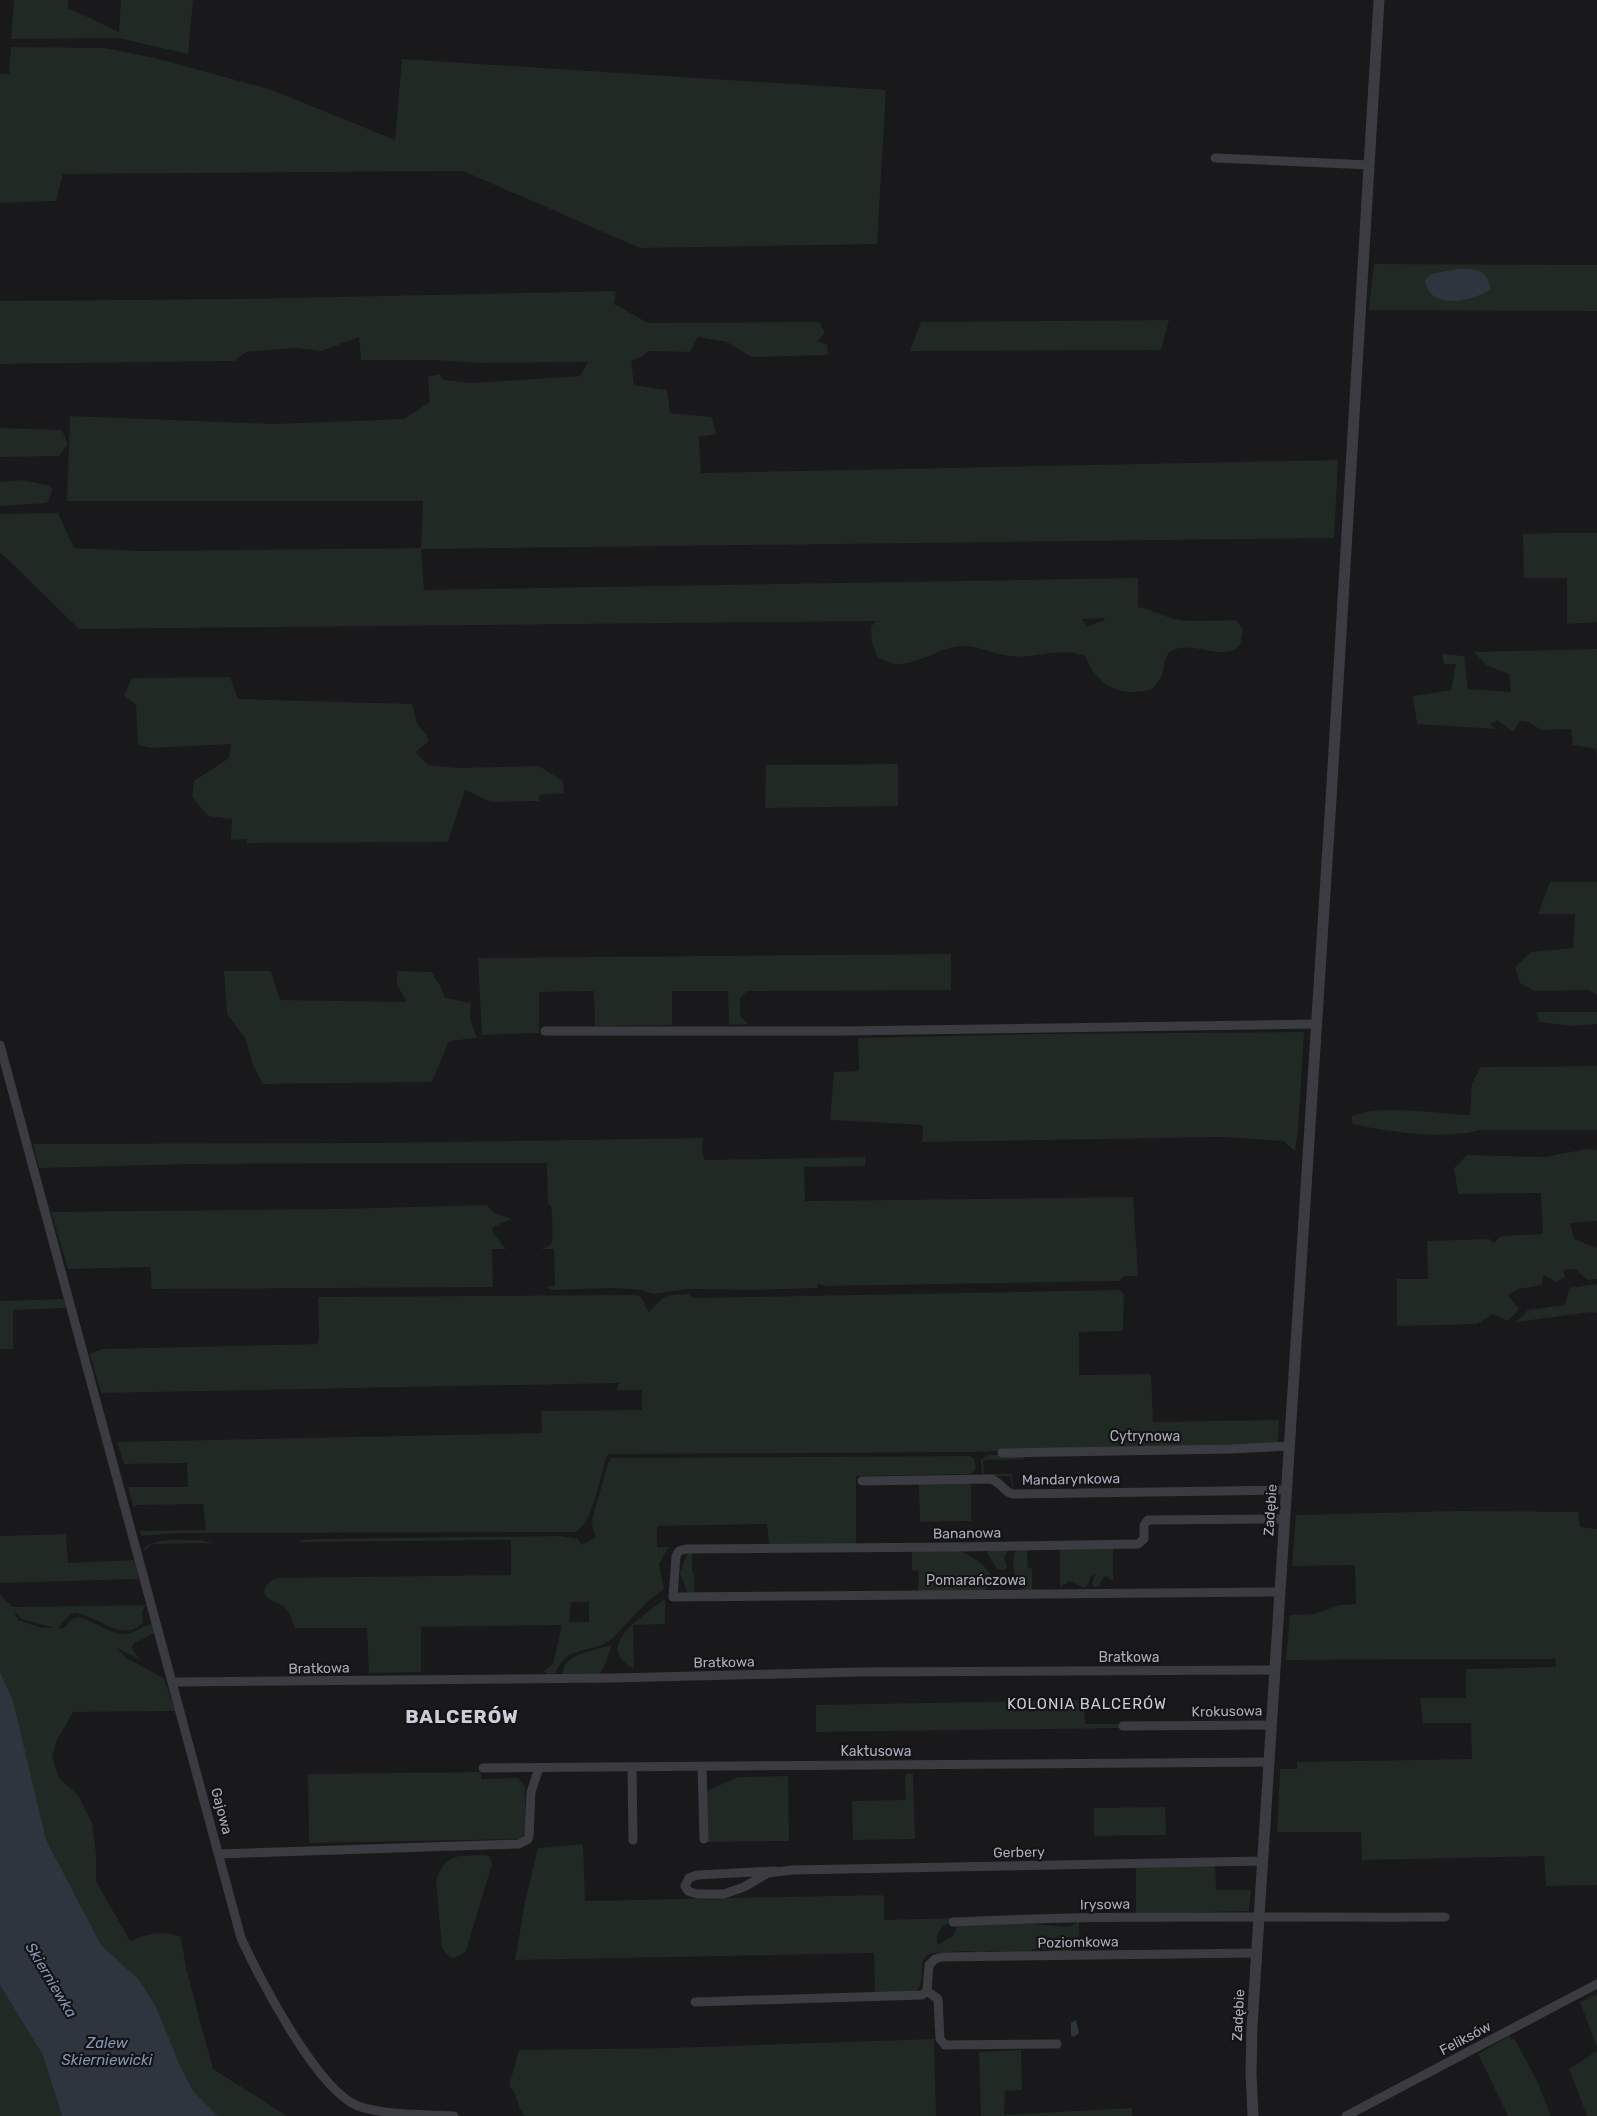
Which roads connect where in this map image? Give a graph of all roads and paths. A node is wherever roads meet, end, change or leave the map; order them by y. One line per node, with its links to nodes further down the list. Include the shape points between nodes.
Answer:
1 (1379, 0): 3 (street, Zadębie)
2 (1215, 158): 3 (street)
3 (1369, 165): 4 (street, Zadębie)
4 (1317, 1024): 5 (street, via 844,1031); 7 (street, Zadębie)
5 (544, 1031)
6 (0, 1045): 15 (street, Gajowa)
7 (1289, 1446): 8 (street, Cytrynowa); 10 (street, Zadębie)
8 (1002, 1453)
9 (862, 1481): 10 (street, Mandarynkowa, via 990,1479 1013,1494)
10 (1286, 1490): 11 (street, Zadębie)
11 (1284, 1519): 12 (street, Zadębie); 13 (street, Bananowa, via 1148,1520 1144,1525 1144,1539 1138,1544 686,1548 676,1556)
12 (1279, 1592): 13 (street, Pomarańczowa); 14 (street, Zadębie)
13 (673, 1597)
14 (1275, 1670): 15 (street, Bratkowa); 16 (street, Zadębie)
15 (173, 1682): 25 (street, Gajowa)
16 (1271, 1725): 17 (street, Krokusowa); 18 (street, Zadębie)
17 (1123, 1726)
18 (1269, 1762): 20 (street, Kaktusowa); 26 (street, Zadębie)
19 (632, 1767): 20 (street, Kaktusowa); 22 (street, Kaktusowa); 24 (street)
20 (702, 1767): 23 (street)
21 (483, 1768): 22 (street, Kaktusowa)
22 (539, 1768): 25 (street, via 531,1792 529,1836 519,1844)
23 (704, 1839)
24 (633, 1840)
25 (218, 1854): 38 (street, Gajowa, via 241,1938 255,1968 269,1995 328,2082 342,2097 370,2110)
26 (1263, 1861): 27 (street, Gerbery); 30 (street, Zadębie)
27 (773, 1871): 28 (street, Gerbery); 29 (street, Gerbery)
28 (753, 1874): 29 (street, via 749,1876); 29 (street, Gerbery, via 697,1876 688,1878 685,1886 694,1894 720,1894)
29 (751, 1884)
30 (1259, 1916): 31 (street); 32 (street, Irysowa); 33 (street, Zadębie)
31 (1445, 1917)
32 (953, 1922)
33 (1257, 1953): 35 (street, Poziomkowa, via 942,1957 929,1965); 39 (street, Zadębie, via 1251,2045)
34 (1597, 1984): 40 (street, Feliksów)
35 (927, 1991): 36 (street, via 922,1995 904,1996); 37 (street, via 938,1999 940,2039 945,2045)
36 (695, 2002)
37 (1057, 2044)
38 (454, 2116)
39 (1253, 2116)
40 (1346, 2116)

